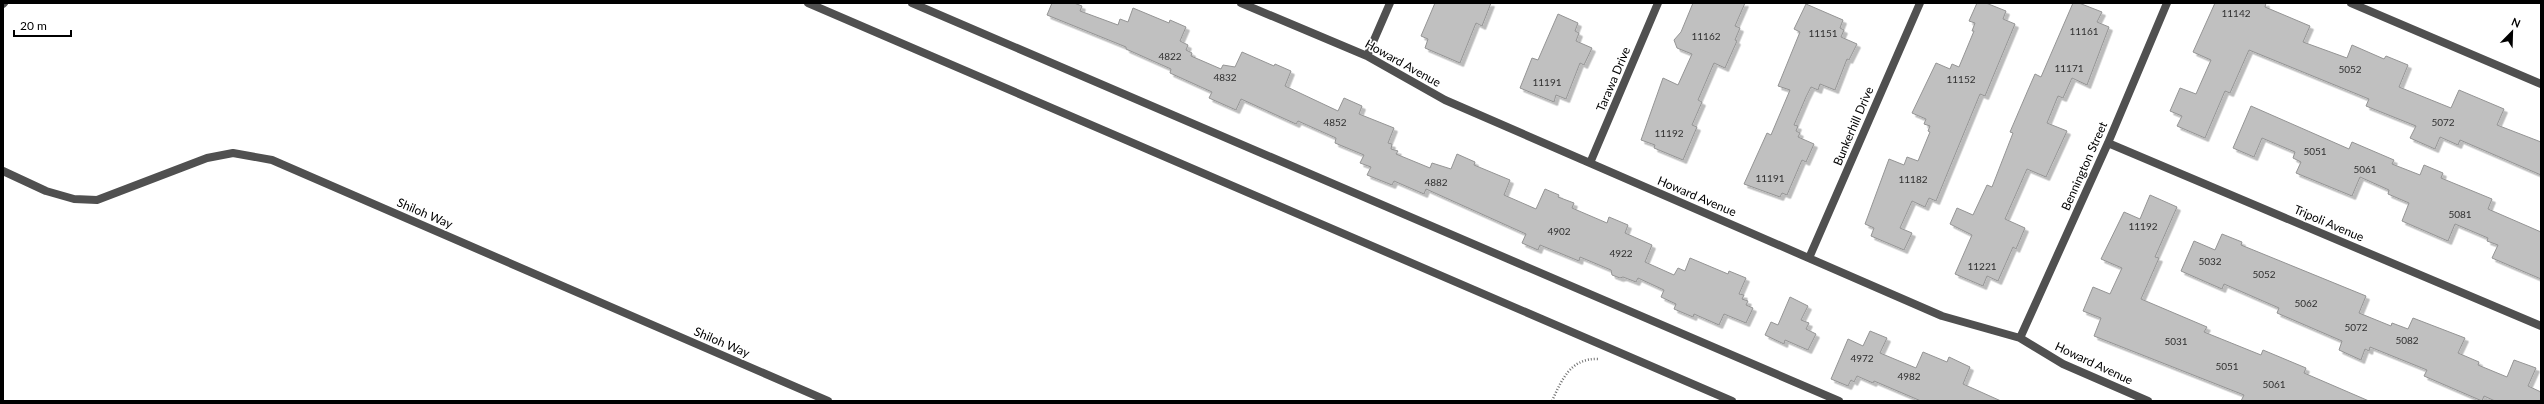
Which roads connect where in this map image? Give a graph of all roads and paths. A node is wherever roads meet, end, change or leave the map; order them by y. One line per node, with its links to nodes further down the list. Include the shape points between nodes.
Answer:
1 (808, 3): 20 (street)
2 (912, 3): 21 (street)
3 (1241, 3): 9 (street, Howard Avenue)
4 (1390, 3): 9 (street)
5 (1658, 3): 12 (street, Tarawa Drive)
6 (1920, 3): 14 (street, Bunkerhill Drive)
7 (2167, 3): 11 (street, Bennington Street)
8 (2351, 3): 10 (street)
9 (1367, 56): 12 (street, Howard Avenue, via 1446,100)
10 (2541, 84)
11 (2108, 143): 15 (street, Tripoli Avenue); 16 (street, Bennington Street)
12 (1590, 163): 14 (street, Howard Avenue)
13 (3, 171): 18 (street, Shiloh Way, via 46,191 74,199 97,200 206,158 233,153 272,160)
14 (1809, 258): 16 (street, Howard Avenue, via 1942,316)
15 (2541, 326)
16 (2020, 338): 22 (street, Howard Avenue, via 2062,364)
17 (1604, 362): 19 (path, via 1598,359 1584,359 1569,370)
18 (828, 401)
19 (1552, 401)
20 (1732, 401)
21 (1838, 401)
22 (2148, 401)

